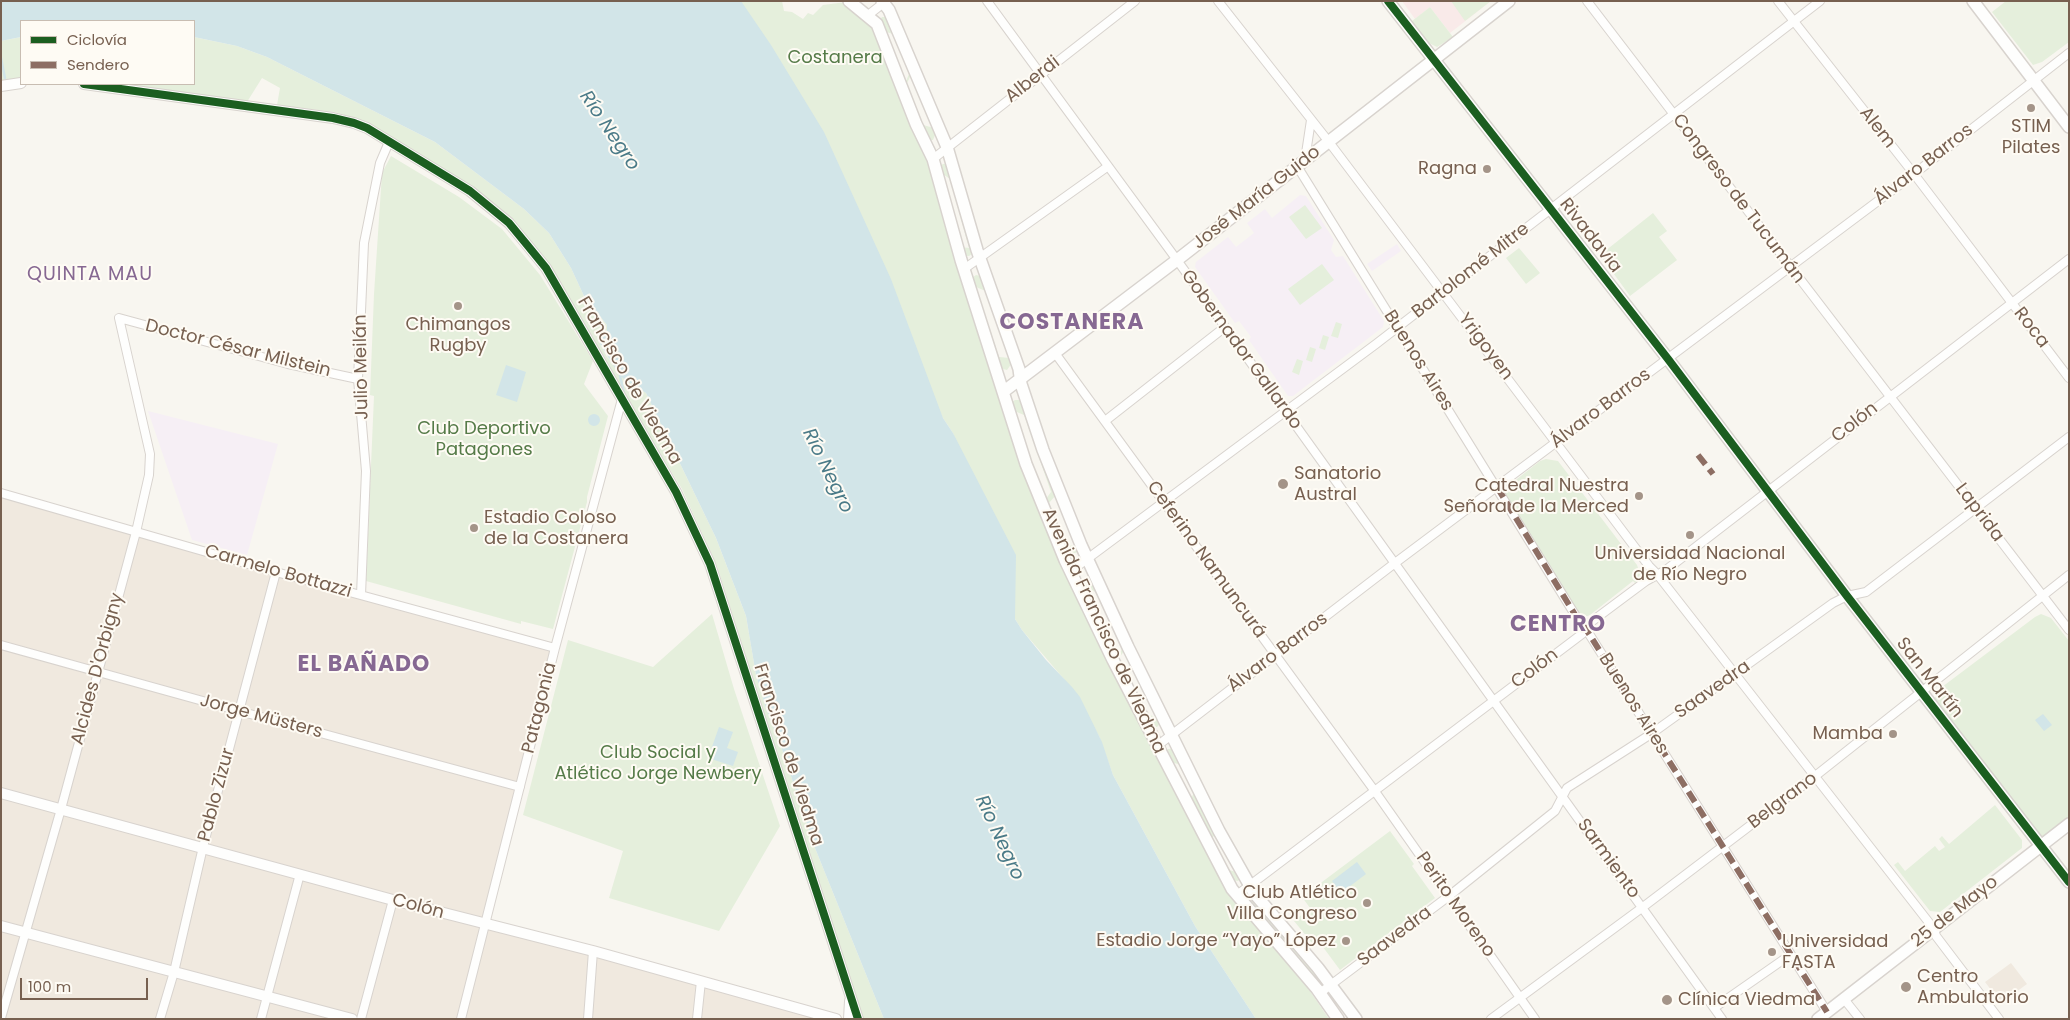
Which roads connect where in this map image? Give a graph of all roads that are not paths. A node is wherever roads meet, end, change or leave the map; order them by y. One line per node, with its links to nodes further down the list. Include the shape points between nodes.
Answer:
1 (849, 1): 12 (main road, Avenida Francisco de Viedma)
2 (987, 1): 16 (street, Gobernador Gallardo)
3 (1135, 1): 16 (street, Alberdi)
4 (1218, 1): 22 (street, Yrigoyen)
5 (1388, 1): 15 (main road, Rivadavia)
6 (1509, 1): 15 (main road, José María Guido)
7 (1587, 1): 21 (street, Congreso de Tucumán)
8 (1778, 1): 13 (street, Alem)
9 (1820, 1): 13 (street, Bartolomé Mitre)
10 (1973, 1): 17 (main road)
11 (884, 2): 12 (street); 26 (main road, Avenida Francisco de Viedma)
12 (867, 16): 27 (main road, Avenida Francisco de Viedma, via 877,24 921,137)
13 (1794, 22): 21 (street, Bartolomé Mitre); 30 (street, Alem)
14 (2069, 53): 17 (street, Álvaro Barros)
15 (1433, 60): 25 (main road, José María Guido); 31 (main road, Rivadavia)
16 (1040, 74): 26 (street, Alberdi); 29 (street, Gobernador Gallardo)
17 (2034, 80): 23 (main road); 30 (street, Álvaro Barros)
18 (20, 83): 20 (street)
19 (91, 85): 24 (street, Francisco de Viedma, via 333,118 367,128)
20 (1, 86)
21 (1674, 115): 31 (street, Bartolomé Mitre); 35 (street, Congreso de Tucumán)
22 (1311, 120): 25 (street, Yrigoyen); 28 (street)
23 (2069, 127)
24 (389, 142): 45 (street, Julio Meilán, via 380,163 364,243); 49 (street, Francisco de Viedma, via 470,190 509,224 546,268)
25 (1329, 142): 28 (main road, José María Guido); 37 (street, Yrigoyen)
26 (947, 147): 27 (street, Alberdi); 32 (main road, Avenida Francisco de Viedma)
27 (933, 159): 36 (main road, Avenida Francisco de Viedma)
28 (1301, 163): 34 (main road, José María Guido); 41 (street, Buenos Aires)
29 (1107, 167): 32 (street); 34 (street, Gobernador Gallardo)
30 (1914, 174): 35 (street, Álvaro Barros); 38 (street, Alem)
31 (1551, 210): 37 (street, Bartolomé Mitre); 43 (main road, Rivadavia)
32 (980, 258): 36 (street); 46 (main road, Avenida Francisco de Viedma)
33 (2069, 259): 38 (street, Colón)
34 (1177, 260): 40 (street, Gobernador Gallardo); 42 (main road, José María Guido)
35 (1791, 267): 43 (street, Álvaro Barros); 48 (street, Congreso de Tucumán)
36 (964, 269): 47 (main road, Avenida Francisco de Viedma)
37 (1443, 293): 41 (street, Bartolomé Mitre); 53 (street, Yrigoyen)
38 (2011, 303): 44 (street, Roca); 48 (street, Colón)
39 (119, 318): 45 (street, Doctor César Milstein, via 288,364); 59 (street, Alcides D'Orbigny, via 150,454 149,475)
40 (1225, 327): 50 (street, Gobernador Gallardo); 51 (street)
41 (1398, 327): 50 (street, Bartolomé Mitre); 54 (street, Buenos Aires)
42 (1055, 354): 46 (main road, José María Guido); 51 (street, Ceferino Namuncurá)
43 (1668, 360): 53 (street, Álvaro Barros); 55 (main road, Rivadavia)
44 (2069, 378)
45 (358, 379): 66 (street, Julio Meilán, via 366,471)
46 (1020, 380): 47 (main road, José María Guido); 60 (main road, Avenida Francisco de Viedma)
47 (1003, 392): 62 (main road, Avenida Francisco de Viedma, via 1026,464)
48 (1890, 396): 55 (street, Colón); 58 (street, Laprida)
49 (622, 398): 72 (street, Patagonia); 111 (street, Francisco de Viedma, via 676,492 710,564)
50 (1285, 411): 57 (street, Bartolomé Mitre); 61 (street, Gobernador Gallardo)
51 (1105, 422): 57 (street, Ceferino Namuncurá)
52 (2069, 437): 58 (street, Saavedra)
53 (1557, 442): 54 (street, Álvaro Barros); 64 (street, Yrigoyen)
54 (1497, 487): 61 (street, Álvaro Barros); 69 (street, Buenos Aires)
55 (1767, 490): 64 (street, Colón); 67 (main road, San Martín)
56 (1, 494): 59 (street, Carmelo Bottazzi)
57 (1164, 502): 60 (street, Bartolomé Mitre); 73 (street, Ceferino Namuncurá)
58 (1976, 508): 67 (street, Saavedra, via 1866,592); 68 (street, Laprida)
59 (136, 532): 63 (street, Carmelo Bottazzi); 74 (street, Alcides D'Orbigny)
60 (1087, 558): 62 (street, Bartolomé Mitre); 79 (main road, Avenida Francisco de Viedma)
61 (1396, 563): 73 (street, Álvaro Barros); 77 (street, Gobernador Gallardo)
62 (1071, 571): 81 (main road, Avenida Francisco de Viedma)
63 (276, 572): 66 (street, Carmelo Bottazzi); 78 (street, Pablo Zizur)
64 (1658, 574): 69 (street, Colón, via 1600,615); 75 (street, Yrigoyen)
65 (2069, 575): 68 (street, Belgrano)
66 (361, 595): 72 (street, Carmelo Bottazzi)
67 (1847, 596): 75 (street, Saavedra); 76 (main road, San Martín)
68 (2042, 596): 70 (street, Laprida); 76 (street, Belgrano)
69 (1586, 629): 77 (street, Colón); 80 (street, Buenos Aires)
70 (2069, 630)
71 (1, 644): 74 (street, Jorge Müsters)
72 (555, 648): 83 (street, Patagonia)
73 (1276, 655): 79 (street, Álvaro Barros); 84 (street, Ceferino Namuncurá)
74 (97, 672): 78 (street, Jorge Müsters); 87 (street, Alcides D'Orbigny)
75 (1735, 675): 80 (street, Saavedra); 82 (street, Yrigoyen)
76 (1921, 693): 82 (street, Belgrano); 92 (main road, San Martín)
77 (1493, 701): 84 (street, Colón); 86 (street, Sarmiento)
78 (239, 711): 83 (street, Jorge Müsters); 91 (street, Pablo Zizur)
79 (1172, 734): 81 (street, Álvaro Barros); 95 (main road, Avenida Francisco de Viedma)
80 (1651, 734): 86 (street, Saavedra, via 1567,788); 90 (street, Buenos Aires)
81 (1157, 746): 96 (main road, Avenida Francisco de Viedma)
82 (1814, 777): 90 (street, Belgrano); 103 (street, Yrigoyen)
83 (520, 787): 100 (street, Patagonia)
84 (1374, 790): 95 (street, Colón); 97 (street, Perito Moreno)
85 (1, 792): 87 (street, Colón)
86 (1563, 796): 97 (street, Saavedra, via 1555,811); 99 (street, Sarmiento)
87 (61, 809): 91 (street, Colón); 102 (street, Alcides D'Orbigny)
88 (2069, 824): 92 (main road, 25 de Mayo)
89 (2069, 834): 92 (main road, 25 de Mayo)
90 (1722, 846): 99 (street, Belgrano); 105 (street, Buenos Aires)
91 (203, 847): 93 (street, Colón); 106 (street, Pablo Zizur)
92 (2043, 849): 94 (main road, San Martín); 103 (main road, 25 de Mayo)
93 (300, 874): 98 (street, Colón); 110 (street)
94 (2069, 882)
95 (1250, 885): 96 (street, Colón); 108 (main road, Avenida Francisco de Viedma)
96 (1237, 895): 109 (main road, Avenida Francisco de Viedma)
97 (1449, 896): 108 (street, Saavedra); 112 (street, Perito Moreno)
98 (393, 900): 100 (street, Colón); 120 (street)
99 (1643, 908): 112 (street, Belgrano); 114 (street, Sarmiento)
100 (485, 924): 104 (street, Colón); 121 (street, Patagonia)
101 (1, 926): 102 (street)
102 (26, 932): 106 (street); 116 (street, Alcides D'Orbigny)
103 (1935, 932): 113 (main road, 25 de Mayo); 133 (street, Yrigoyen)
104 (593, 951): 107 (street, Colón); 122 (street)
105 (1790, 955): 114 (street); 115 (street, Buenos Aires)
106 (174, 972): 110 (street); 117 (street, Pablo Zizur)
107 (702, 981): 123 (street); 124 (street, Colón)
108 (1332, 985): 109 (street, Saavedra); 128 (main road, Avenida Francisco de Viedma)
109 (1320, 992): 127 (main road, Avenida Francisco de Viedma)
110 (267, 996): 118 (street); 119 (street)
111 (851, 997): 125 (street, Francisco de Viedma); 126 (street, Francisco de Viedma)
112 (1520, 998): 129 (street, Belgrano); 130 (street, Perito Moreno)
113 (1846, 1002): 115 (main road, 25 de Mayo); 132 (street)
114 (1714, 1008): 131 (street, Sarmiento)
115 (1825, 1016)
116 (1, 1018)
117 (160, 1019)
118 (261, 1019)
119 (352, 1019)
120 (361, 1019)
121 (461, 1019)
122 (588, 1019)
123 (697, 1019)
124 (836, 1019)
125 (849, 1019)
126 (858, 1019)
127 (1338, 1019)
128 (1356, 1019)
129 (1491, 1019)
130 (1535, 1019)
131 (1722, 1019)
132 (1860, 1019)
133 (1999, 1019)

